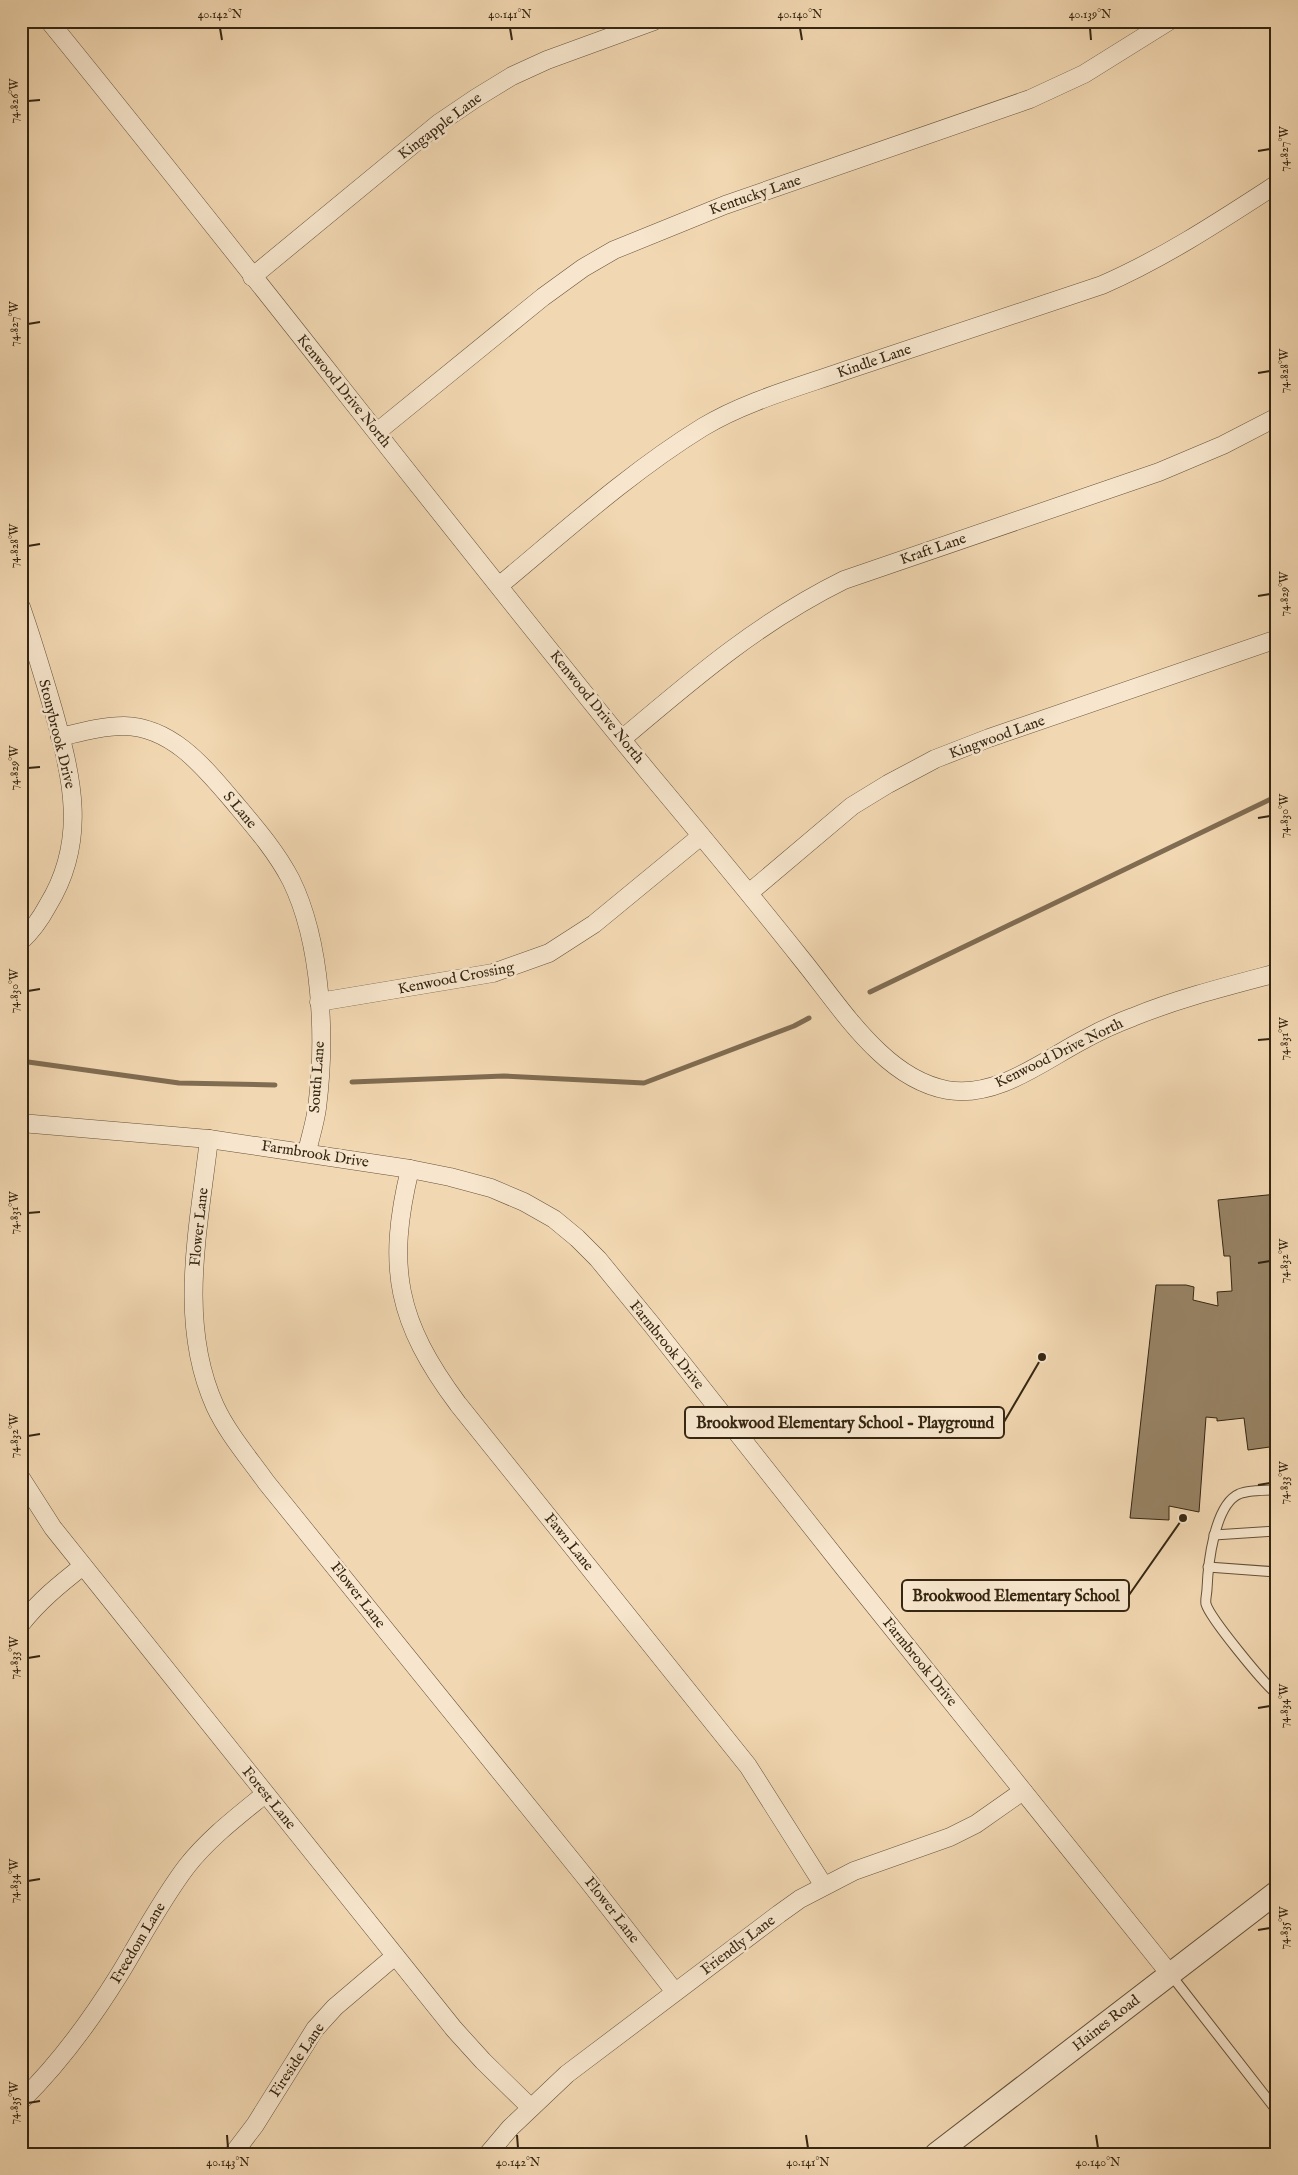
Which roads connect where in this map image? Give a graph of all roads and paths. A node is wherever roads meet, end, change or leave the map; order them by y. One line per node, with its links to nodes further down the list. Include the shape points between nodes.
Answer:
1 (49, 21): 5 (street, Kenwood Drive North)
2 (654, 21): 5 (street, Kingapple Lane, via 547,60 476,98 439,123)
3 (1170, 21): 7 (street, Kentucky Lane, via 1084,74 1030,99 726,205 614,250 543,297)
4 (1277, 184): 8 (street, Kindle Lane, via 1185,242 1102,285 730,413 658,457)
5 (252, 277): 7 (street, Kenwood Drive North)
6 (1277, 417): 12 (street, Kraft Lane, via 1223,445 1159,472 862,573 807,598 723,655)
7 (376, 432): 8 (street, Kenwood Drive North)
8 (500, 585): 12 (street, Kenwood Drive North)
9 (21, 607): 11 (street, Stonybrook Drive)
10 (1277, 639): 14 (street, Kingwood Lane, via 989,738 935,760 852,806)
11 (60, 736): 15 (street, Stonybrook Drive, via 72,788 71,847 57,890 39,920); 17 (street, S Lane, via 125,726 144,729 180,746 203,766 254,826 291,880 310,935)
12 (622, 739): 13 (street, Kenwood Drive North)
13 (701, 836): 14 (street, Kenwood Drive North); 17 (street, Kenwood Crossing, via 594,924 549,953 493,973)
14 (748, 893): 16 (street, Kenwood Drive North, via 850,1022 878,1052 922,1082 950,1090 990,1087 1131,1018 1174,1002)
15 (21, 941)
16 (1277, 973)
17 (319, 1002): 20 (street, South Lane, via 320,1078)
18 (21, 1124): 19 (street, Farmbrook Drive)
19 (209, 1139): 20 (street, Farmbrook Drive); 37 (street, Flower Lane, via 193,1316 202,1369 215,1406 266,1482)
20 (307, 1152): 21 (street, Farmbrook Drive)
21 (410, 1169): 31 (street, Farmbrook Drive, via 475,1184 524,1202 554,1219 577,1238 652,1325); 33 (street, Fawn Lane, via 398,1248 404,1305 422,1350 458,1404 748,1766)
22 (21, 1478): 26 (street, Forest Lane, via 53,1528)
23 (1277, 1490): 25 (lane, via 1238,1494 1223,1510)
24 (1277, 1531): 25 (lane)
25 (1214, 1534): 27 (lane)
26 (83, 1566): 29 (street, via 55,1587); 32 (street, Forest Lane)
27 (1208, 1567): 28 (lane); 30 (lane, via 1206,1604 1227,1636)
28 (1277, 1572)
29 (21, 1624)
30 (1277, 1694)
31 (1023, 1790): 33 (street, Friendly Lane, via 976,1824 950,1837 854,1871); 36 (street, Farmbrook Drive)
32 (265, 1794): 35 (street, Forest Lane); 38 (street, Freedom Lane, via 210,1840 188,1865 86,2024)
33 (824, 1886): 37 (street, Friendly Lane, via 779,1914)
34 (1277, 1892): 36 (street, Haines Road)
35 (394, 1956): 39 (street, Forest Lane, via 454,2029); 41 (street, Fireside Lane, via 335,2007 315,2029)
36 (1170, 1974): 40 (lane); 43 (street, Haines Road)
37 (675, 1992): 39 (street, Friendly Lane, via 567,2074)
38 (21, 2101)
39 (530, 2107): 42 (street, Friendly Lane)
40 (1277, 2111)
41 (233, 2154)
42 (488, 2154)
43 (936, 2154)

